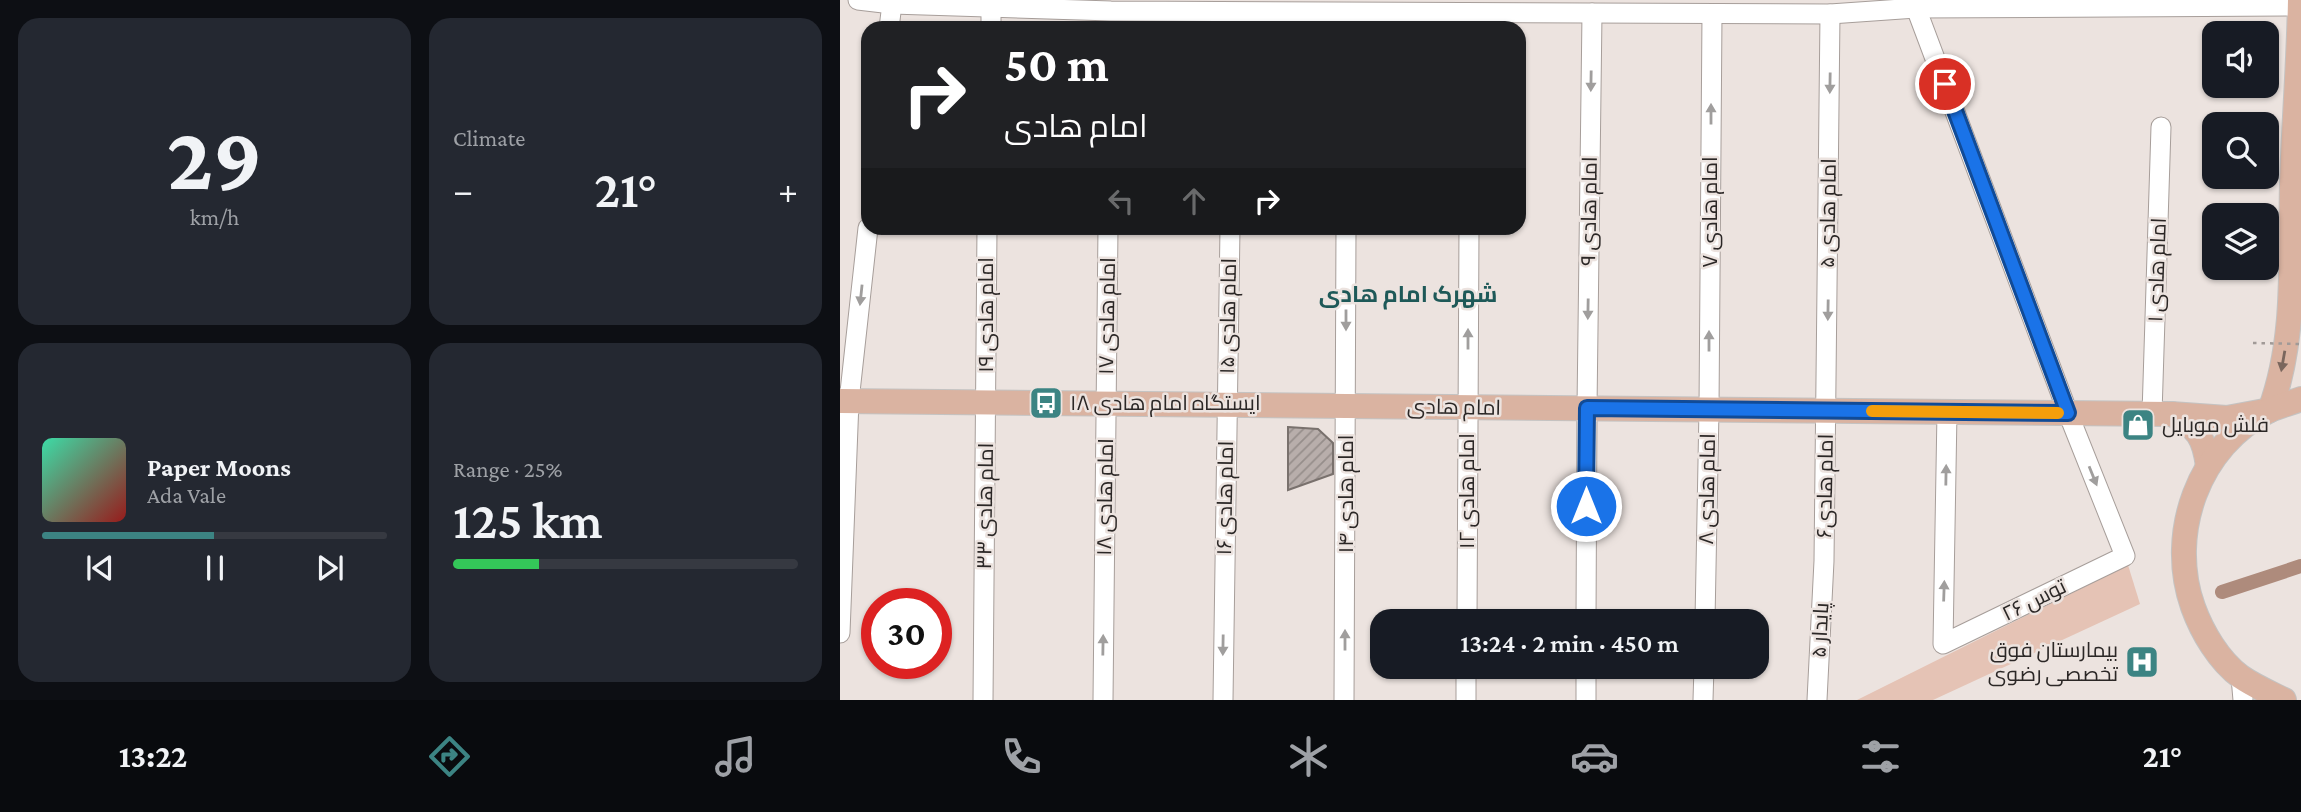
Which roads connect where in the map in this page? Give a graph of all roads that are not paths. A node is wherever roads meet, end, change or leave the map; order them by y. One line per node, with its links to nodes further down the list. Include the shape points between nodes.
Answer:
1 (858, 0): 3 (street)
2 (2300, 3): 4 (street); 34 (main road, one-way to 34, via 2290,322)
3 (892, 4): 5 (street); 16 (street)
4 (1915, 4): 11 (street); 37 (street)
5 (991, 6): 12 (street); 17 (street)
6 (1288, 6): 13 (street); 14 (street)
7 (1537, 6): 9 (street); 15 (street)
8 (1643, 7): 9 (street); 10 (street)
9 (1592, 13): 32 (street, امام هادی ۹, one-way to 32)
10 (1712, 14): 11 (street); 33 (street, امام هادی ۷, one-way to 10)
11 (1830, 15): 35 (street, امام هادی ۵, one-way to 35)
12 (1111, 20): 13 (street)
13 (1230, 20)
14 (1347, 20): 15 (street)
15 (1470, 20)
16 (890, 21)
17 (990, 21)
18 (2161, 127): 38 (street, امام هادی ۱)
19 (867, 235): 26 (street, one-way to 26)
20 (987, 235): 27 (street, امام هادی ۱۹)
21 (1108, 235): 28 (street, امام هادی ۱۷)
22 (1230, 235): 29 (street, امام هادی ۱۵)
23 (1346, 235): 30 (street, امام هادی ۱۴, one-way to 30)
24 (1469, 235): 31 (street, امام هادی ۱۲, one-way to 24)
25 (2301, 399): 34 (main road)
26 (845, 401): 27 (main road, امام هادی); 44 (street)
27 (986, 403): 28 (main road, امام هادی); 49 (street, امام هادی ۳۳)
28 (1106, 404): 29 (main road, امام هادی); 50 (street, امام هادی ۱۸, one-way to 28)
29 (1226, 405): 30 (main road, امام هادی); 51 (street, امام هادی ۱۶, one-way to 51)
30 (1346, 406): 31 (main road, امام هادی); 52 (street, امام هادی ۱۴, one-way to 30)
31 (1468, 407): 32 (main road, امام هادی); 41 (street, امام هادی ۱۲)
32 (1587, 408): 33 (main road, امام هادی); 42 (street, امام هادی ۹)
33 (1709, 410): 35 (main road, امام هادی); 43 (street, امام هادی ۸)
34 (2270, 410): 38 (main road, امام هادی, via 2227,418); 39 (main road, via 2235,434)
35 (1827, 411): 36 (main road, امام هادی); 40 (street, امام هادی۶)
36 (1947, 412): 37 (main road, امام هادی); 37 (street, توس ۲۶, one-way to 36, via 2124,556 1942,644)
37 (2068, 413): 38 (main road, امام هادی)
38 (2162, 414): 39 (main road, via 2191,425 2204,443)
39 (2208, 466): 48 (main road, via 2190,503 2182,545 2186,586 2200,625)
40 (1824, 561): 56 (street, پایدار ۵)
41 (1467, 609)
42 (1586, 609)
43 (1705, 609)
44 (840, 633)
45 (1466, 679): 53 (street)
46 (1586, 679): 54 (street)
47 (1704, 679): 55 (street)
48 (2242, 689): 57 (main road)
49 (983, 700)
50 (1103, 700)
51 (1223, 700)
52 (1344, 700)
53 (1466, 700)
54 (1586, 700)
55 (1703, 700)
56 (1817, 700)
57 (2284, 700)

